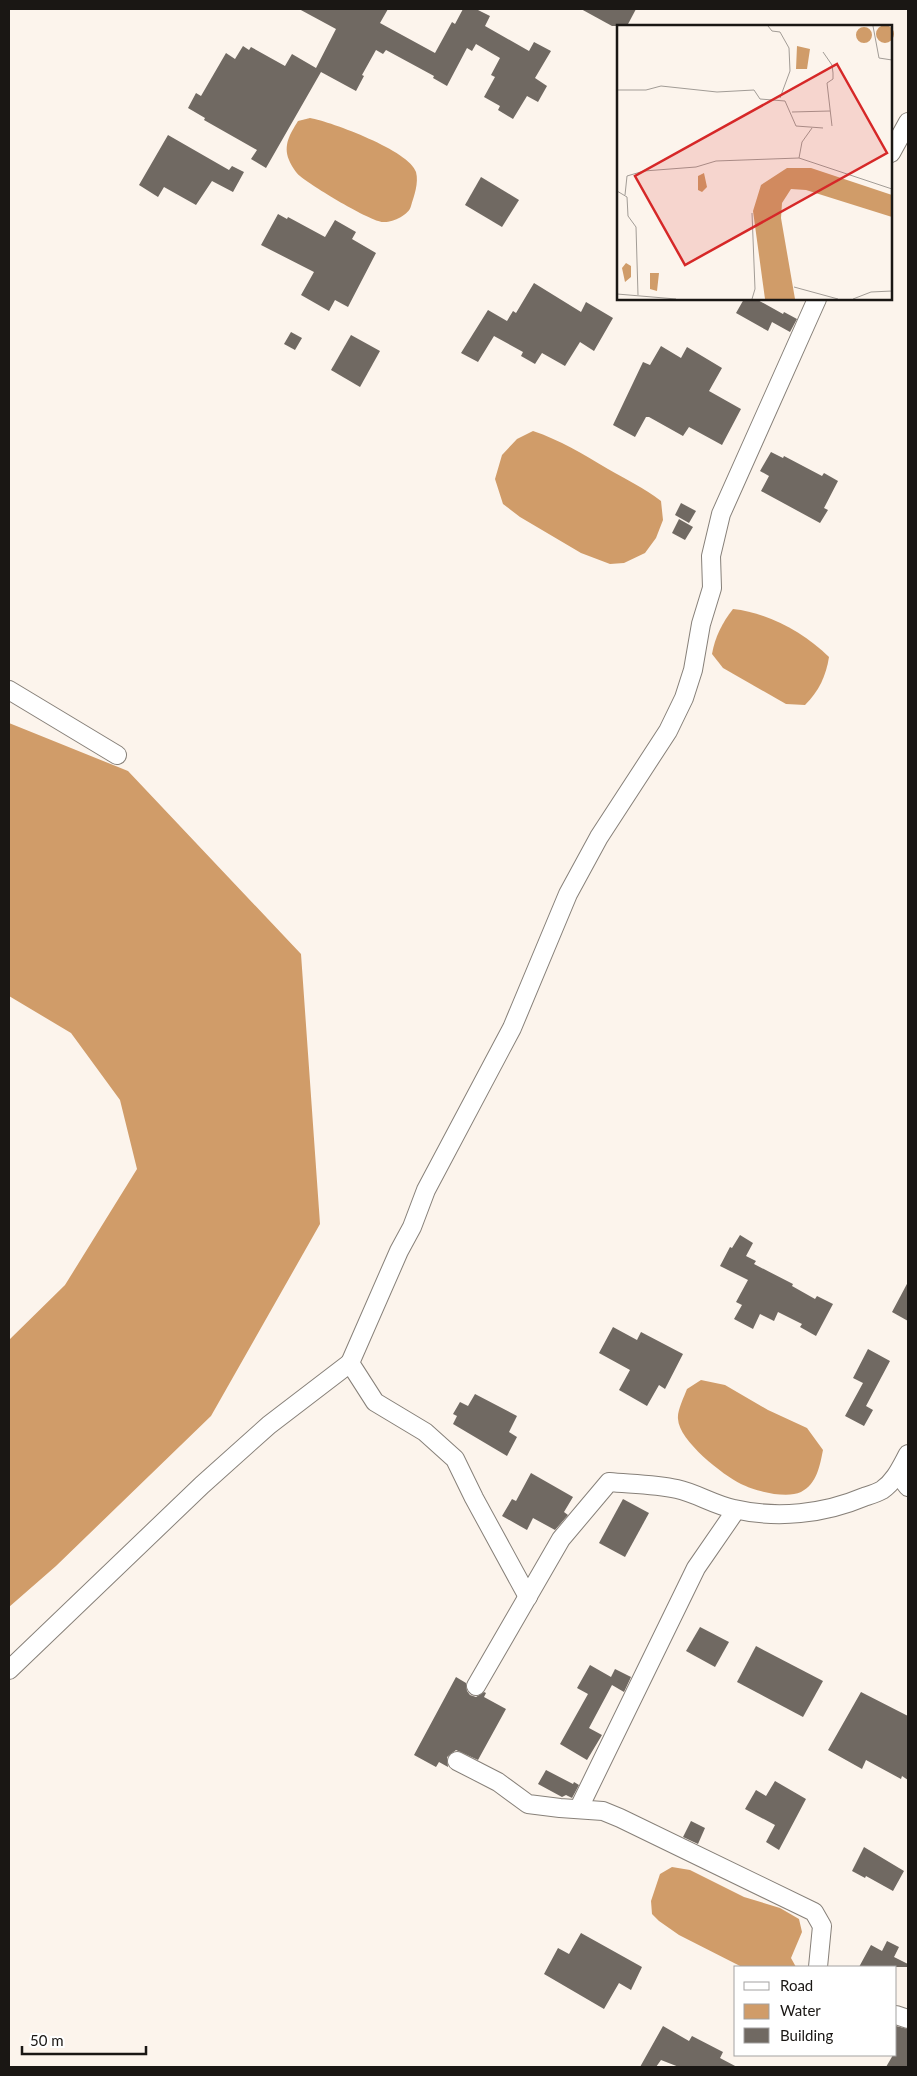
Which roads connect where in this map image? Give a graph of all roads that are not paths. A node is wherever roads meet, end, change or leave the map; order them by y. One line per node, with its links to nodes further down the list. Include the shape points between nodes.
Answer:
1 (908, 122): 2 (street)
2 (892, 151)
3 (817, 300): 6 (street, via 721,514 711,556 712,588 684,698 668,731 599,837 568,894 512,1028 426,1190)
4 (9, 690): 5 (street)
5 (117, 755)
6 (350, 1363): 10 (street, via 375,1402 425,1432 455,1459); 11 (street, via 269,1425)
7 (908, 1454): 8 (street)
8 (903, 1480): 9 (street, via 829,1509 764,1513)
9 (736, 1510): 10 (street, via 678,1489 609,1482 562,1539); 14 (street, via 696,1568)
10 (528, 1597): 12 (street)
11 (9, 1670)
12 (476, 1686)
13 (457, 1761): 14 (street, via 498,1782 528,1804)
14 (579, 1808): 15 (street, via 603,1811 620,1818 814,1912 822,1926)
15 (818, 1966)

